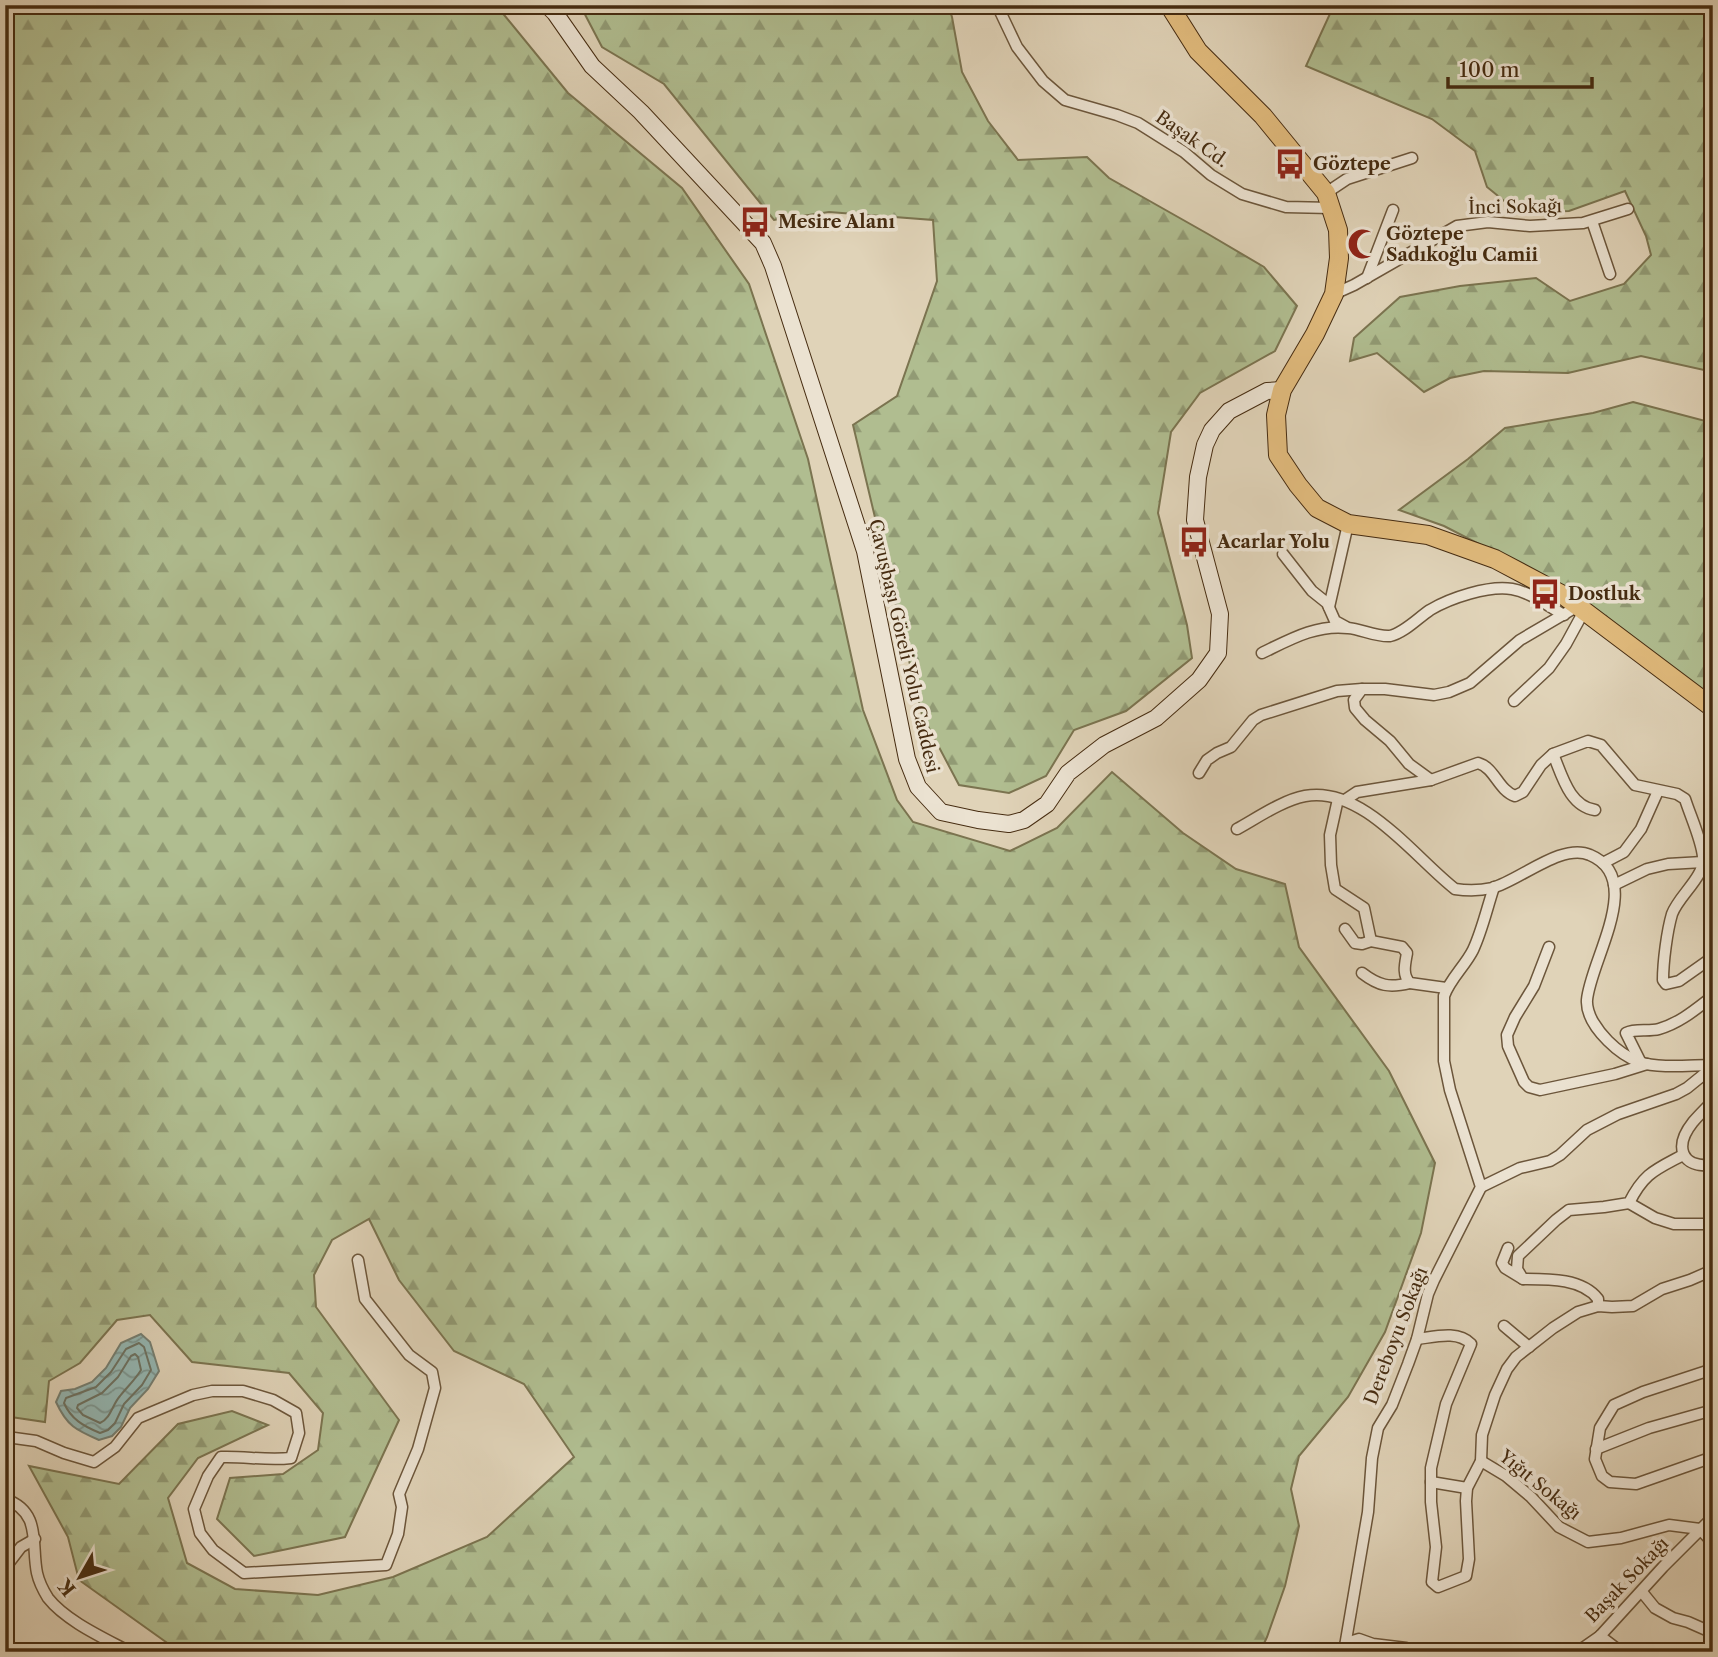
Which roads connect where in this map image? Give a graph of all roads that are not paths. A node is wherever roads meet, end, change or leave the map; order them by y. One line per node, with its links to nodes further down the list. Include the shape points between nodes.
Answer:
1 (547, 5): 12 (main road, Çavuşbaşı Göreli Yolu Caddesi, via 592,66 763,243 865,551 907,759 918,787 941,812 1009,824 1024,820 1047,804 1068,773 1104,746 1156,718 1199,680 1218,653 1220,614 1195,520 1205,445 1229,411 1267,391)
2 (996, 5): 5 (street, Başak Cd., via 1017,47 1043,81 1065,100 1138,123 1242,194 1286,206)
3 (1169, 5): 5 (main road, via 1198,51 1262,116)
4 (1412, 158): 5 (street, via 1347,179)
5 (1329, 201): 11 (main road, via 1338,230)
6 (1628, 209): 8 (street, İnci Sokağı)
7 (1393, 210): 10 (street)
8 (1592, 221): 9 (street); 10 (street, İnci Sokağı, via 1457,226)
9 (1610, 274)
10 (1367, 278): 11 (street, İnci Sokağı)
11 (1334, 294): 12 (main road)
12 (1282, 390): 13 (main road, via 1276,415 1278,455 1317,508)
13 (1348, 524): 15 (street); 16 (main road, via 1428,536 1495,559 1563,595)
14 (1283, 554): 15 (street)
15 (1329, 607): 17 (street, via 1335,621)
16 (1576, 611): 17 (street, via 1499,589 1451,599 1389,636); 19 (street, via 1520,640 1470,683 1449,692 1434,695); 20 (street, via 1566,644 1549,668); 21 (main road)
17 (1346, 627): 18 (street, via 1295,636)
18 (1262, 653)
19 (1362, 689): 23 (street, via 1337,691 1261,715 1231,747 1207,760); 24 (street, via 1354,700 1355,708 1409,764)
20 (1514, 701)
21 (1713, 709)
22 (1553, 754): 24 (street, via 1515,796 1478,763); 25 (street, via 1588,741 1601,745 1635,785); 27 (street, via 1569,793 1585,809)
23 (1199, 773)
24 (1431, 780): 26 (street, via 1357,792)
25 (1658, 791): 29 (street, via 1685,799); 30 (street, via 1641,830 1624,852)
26 (1341, 799): 28 (street, via 1304,796); 32 (street, via 1382,822 1455,889); 34 (street, via 1330,835 1335,889 1364,908)
27 (1595, 810)
28 (1237, 829)
29 (1703, 862): 31 (street, via 1647,869); 36 (street, via 1672,915 1663,980 1666,984 1678,981)
30 (1604, 863): 31 (street); 32 (street, via 1588,853 1570,853)
31 (1614, 884): 41 (street, via 1607,935 1587,1001 1589,1015 1620,1054)
32 (1494, 887): 39 (street, via 1474,948)
33 (1345, 929): 34 (street, via 1355,943)
34 (1371, 941): 38 (street, via 1405,950 1404,972)
35 (1549, 947): 41 (street, via 1507,1035 1524,1082 1540,1090)
36 (1713, 957)
37 (1362, 973): 38 (street, via 1384,986)
38 (1410, 983): 39 (street)
39 (1447, 988): 46 (street, via 1444,1061)
40 (1713, 996): 41 (street, via 1674,1024 1626,1033)
41 (1645, 1063): 42 (street)
42 (1713, 1066): 46 (street, via 1676,1094 1587,1130 1550,1161 1520,1168)
43 (1713, 1101): 44 (street, via 1687,1131)
44 (1683, 1155): 45 (street, via 1689,1162); 47 (street, via 1643,1179)
45 (1713, 1165)
46 (1481, 1187): 55 (street, Dereboyu Sokağı, via 1431,1287)
47 (1629, 1203): 48 (street, via 1674,1224); 52 (street, via 1569,1210 1518,1256 1517,1269)
48 (1713, 1224)
49 (1507, 1248): 52 (street, via 1502,1263)
50 (358, 1260): 59 (street, via 365,1299 409,1355 432,1372 435,1388 418,1450 399,1494 398,1534 386,1565 244,1573 213,1550 200,1533 194,1509 220,1457 291,1458 299,1433 296,1413 273,1400 243,1391 193,1395 138,1418 115,1447 94,1462 36,1441)
51 (1713, 1270): 53 (street, via 1662,1289 1633,1306)
52 (1523, 1279): 53 (street, via 1584,1286 1598,1299)
53 (1598, 1306): 56 (street, via 1578,1312)
54 (1504, 1326): 56 (street)
55 (1417, 1339): 63 (street, via 1457,1335 1471,1344 1446,1404); 75 (street, Dereboyu Sokağı, via 1392,1405 1378,1428)
56 (1529, 1347): 62 (street, via 1507,1369 1495,1395 1482,1435)
57 (1713, 1369): 60 (street, via 1614,1405 1600,1428)
58 (1713, 1410): 60 (street)
59 (5, 1438)
60 (1596, 1449): 61 (street, via 1602,1476 1621,1484 1636,1484)
61 (1713, 1457)
62 (1481, 1461): 64 (street); 67 (street, Yığıt Sokağı, via 1531,1497 1559,1527 1588,1542 1669,1525)
63 (1431, 1482): 64 (street); 64 (street, via 1436,1547 1432,1582 1438,1587 1466,1576)
64 (1467, 1488)
65 (5, 1499): 68 (street, via 26,1514)
66 (1713, 1517): 67 (street, Başak Sokağı)
67 (1700, 1530): 69 (street); 71 (street, Başak Sokağı)
68 (35, 1539): 70 (street, via 21,1547); 76 (street, via 36,1571 51,1601)
69 (1713, 1543)
70 (5, 1568)
71 (1642, 1591): 72 (street, via 1655,1608); 73 (street, Başak Sokağı)
72 (1713, 1633)
73 (1600, 1636): 78 (street, Başak Sokağı); 79 (street)
74 (1713, 1641): 80 (street)
75 (1345, 1648): 77 (street, via 1359,1639)
76 (130, 1652)
77 (1414, 1652)
78 (1577, 1652)
79 (1621, 1652)
80 (1706, 1652)

